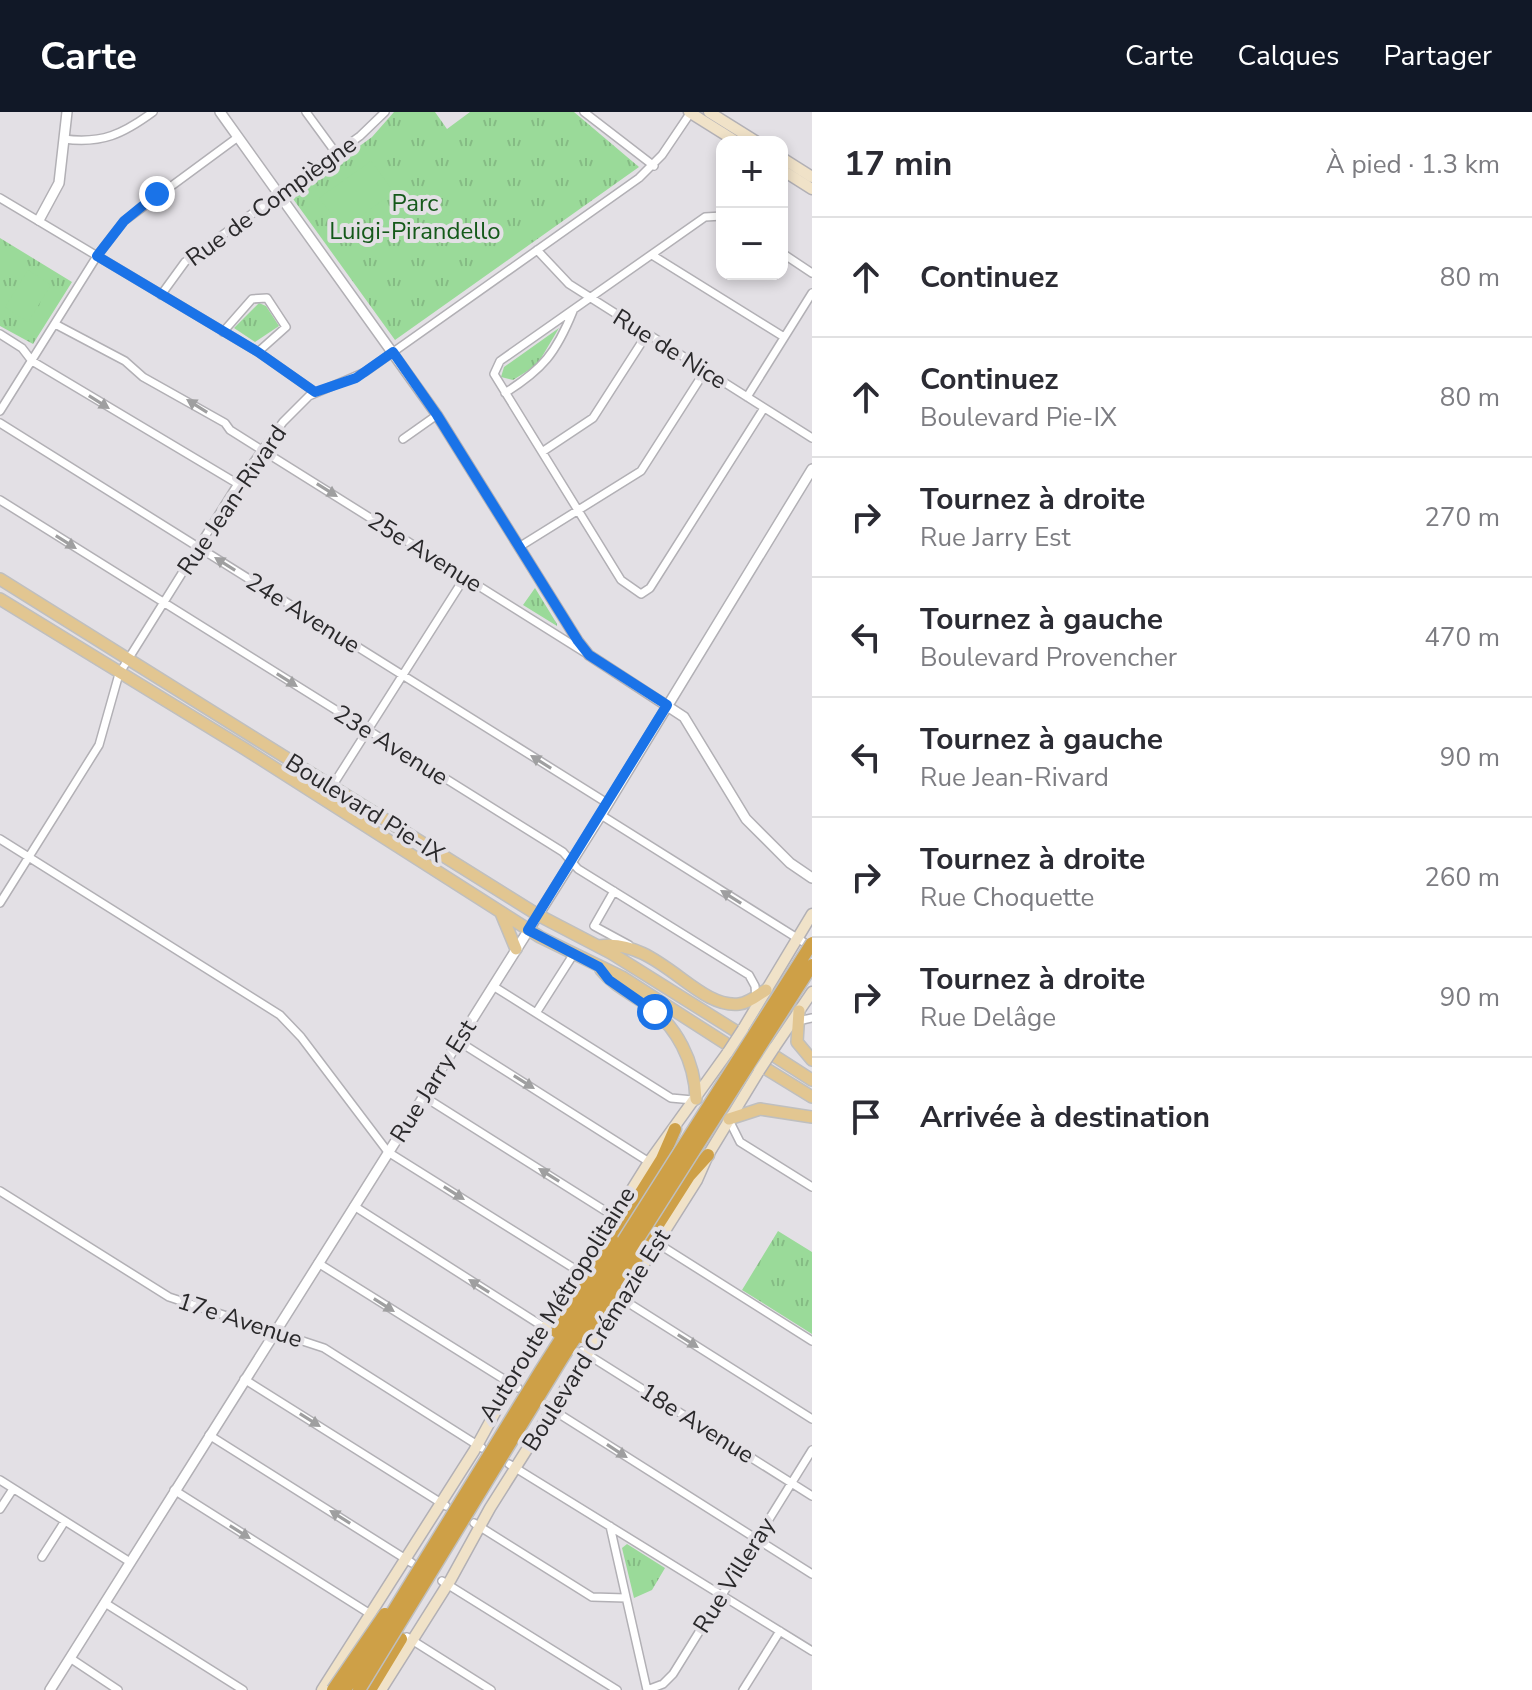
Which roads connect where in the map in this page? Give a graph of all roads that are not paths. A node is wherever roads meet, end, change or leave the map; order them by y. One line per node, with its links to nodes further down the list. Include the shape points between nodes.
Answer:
1 (67, 112): 12 (street)
2 (153, 112): 12 (street, via 108,139)
3 (220, 112): 11 (street)
4 (306, 112): 13 (street)
5 (385, 112): 13 (street, Rue de Compiègne)
6 (584, 112): 15 (street)
7 (690, 112): 9 (main road); 15 (street, Rue Jean-Rivard)
8 (709, 112): 10 (main road)
9 (728, 136)
10 (747, 136)
11 (238, 137): 19 (street); 25 (street, via 137,208)
12 (64, 139): 22 (street, via 59,183)
13 (336, 153): 19 (street, Rue de Compiègne)
14 (788, 162): 17 (main road)
15 (654, 166): 23 (street, Rue Jean-Rivard)
16 (788, 174): 18 (main road)
17 (812, 177)
18 (812, 189)
19 (279, 194): 29 (street, Rue de Compiègne, via 185,262); 38 (street)
20 (0, 198): 22 (street)
21 (716, 216): 24 (street, via 705,217)
22 (39, 220): 25 (street)
23 (537, 250): 30 (street, Rue de Nice, via 559,277); 38 (street, Rue Jean-Rivard)
24 (652, 255): 30 (street); 36 (street)
25 (97, 256): 29 (street); 32 (street)
26 (788, 257): 27 (street)
27 (812, 273)
28 (812, 293): 36 (street)
29 (161, 295): 33 (street)
30 (591, 299): 31 (street); 35 (street, Rue de Nice)
31 (573, 311): 42 (street, via 542,368); 42 (street, via 500,361 494,369)
32 (55, 324): 39 (street); 50 (street, 25e Avenue, one-way to 32, via 125,361)
33 (223, 332): 37 (street); 37 (street, via 252,299 267,298 286,327)
34 (0, 334): 39 (street)
35 (647, 334): 40 (street, Rue de Nice); 51 (street, via 593,418)
36 (784, 337): 43 (street)
37 (258, 352): 41 (street)
38 (393, 352): 41 (street, Rue Jean-Rivard, via 356,378); 46 (street)
39 (32, 361): 45 (street); 53 (street, one-way to 53)
40 (705, 371): 43 (street, Rue de Nice); 55 (street, via 641,471)
41 (315, 392): 50 (street, Rue Jean-Rivard)
42 (505, 393): 51 (street)
43 (747, 397): 44 (street, Rue de Nice)
44 (764, 408): 48 (street, Rue de Nice); 55 (street, via 647,592 630,590)
45 (0, 411)
46 (437, 415): 49 (street); 57 (street)
47 (0, 423): 56 (street, 24e Avenue)
48 (812, 438)
49 (403, 439)
50 (261, 449): 53 (street, Rue Jean-Rivard); 58 (street, 25e Avenue, one-way to 58)
51 (542, 452): 55 (street)
52 (812, 469): 66 (street, Rue Jarry Est)
53 (238, 484): 56 (street, Rue Jean-Rivard)
54 (0, 500): 61 (street, 23e Avenue, one-way to 61)
55 (578, 511): 57 (street)
56 (199, 547): 61 (street, Rue Jean-Rivard); 65 (street, 24e Avenue, one-way to 56)
57 (519, 547): 62 (street)
58 (465, 577): 62 (street, 25e Avenue); 65 (street)
59 (0, 579): 63 (main road, Boulevard Pie-IX)
60 (0, 599): 64 (main road, Boulevard Pie-IX)
61 (164, 603): 63 (street, Rue Jean-Rivard); 67 (street, 23e Avenue, one-way to 67)
62 (589, 655): 66 (street)
63 (128, 660): 64 (street, Rue Jean-Rivard); 68 (main road, Boulevard Pie-IX)
64 (119, 674): 69 (main road, Boulevard Pie-IX); 73 (street, Rue Jean-Rivard, via 99,745)
65 (403, 675): 67 (street); 70 (street, 24e Avenue, one-way to 65)
66 (667, 705): 70 (street, Rue Jarry Est); 75 (street, via 691,726 746,819)
67 (368, 730): 68 (street); 74 (street, 23e Avenue, via 563,852)
68 (331, 787): 69 (street); 80 (main road, Boulevard Pie-IX)
69 (324, 799): 78 (main road, Boulevard Pie-IX)
70 (607, 803): 71 (street, Rue Jarry Est)
71 (601, 815): 74 (street, Rue Jarry Est); 82 (street, one-way to 71)
72 (0, 839): 73 (street)
73 (29, 857): 77 (street, Rue Jean-Rivard); 108 (street, via 280,1015)
74 (571, 862): 76 (street, 23e Avenue); 80 (street, Rue Jarry Est)
75 (812, 878)
76 (614, 891): 84 (street, via 595,927); 91 (street, 23e Avenue, via 749,975)
77 (0, 903)
78 (501, 913): 81 (main road, Boulevard Pie-IX); 85 (main road)
79 (812, 914): 82 (main road, Boulevard Crémazie Est)
80 (538, 915): 81 (street, Rue Jarry Est); 83 (main road, Boulevard Pie-IX)
81 (528, 930): 85 (street, Rue Jarry Est); 86 (main road, Boulevard Pie-IX)
82 (805, 942): 91 (main road, Boulevard Crémazie Est); 124 (highway, Autoroute Métropolitaine, bridge)
83 (599, 946): 84 (main road); 95 (main road, Boulevard Pie-IX)
84 (634, 948): 91 (main road, via 719,1000 737,1004)
85 (516, 949): 89 (street, Rue Jarry Est)
86 (573, 955): 88 (main road, Boulevard Pie-IX); 92 (street)
87 (812, 965): 123 (highway, Autoroute Métropolitaine, bridge)
88 (599, 967): 97 (main road, Boulevard Pie-IX); 104 (main road, via 668,1028 692,1062)
89 (493, 986): 92 (street); 96 (street, Rue Jarry Est)
90 (812, 992): 94 (main road, Boulevard Crémazie Est)
91 (759, 998): 95 (main road, Boulevard Crémazie Est)
92 (536, 1013): 104 (street, via 675,1100)
93 (812, 1018): 94 (street)
94 (795, 1019): 98 (main road, Boulevard Crémazie Est); 99 (main road, via 799,1046)
95 (738, 1029): 97 (main road, Boulevard Crémazie Est, bridge)
96 (458, 1041): 102 (street, Rue Jarry Est); 110 (street, one-way to 110)
97 (727, 1047): 104 (main road, Boulevard Crémazie Est)
98 (775, 1053): 100 (main road, Boulevard Crémazie Est, bridge); 101 (main road)
99 (812, 1060)
100 (764, 1071): 103 (main road); 106 (main road, Boulevard Crémazie Est)
101 (812, 1080)
102 (423, 1096): 108 (street, Rue Jarry Est); 114 (street, one-way to 102)
103 (812, 1097)
104 (696, 1099): 107 (main road, Boulevard Crémazie Est)
105 (812, 1117): 106 (main road, via 765,1109)
106 (729, 1119): 109 (main road, Boulevard Crémazie Est); 111 (street, via 740,1142)
107 (675, 1129): 110 (main road, Boulevard Crémazie Est); 124 (highway, bridge, via 662,1159 563,1317)
108 (388, 1152): 113 (street, Rue Jarry Est); 117 (street, one-way to 117)
109 (708, 1155): 115 (main road, Boulevard Crémazie Est); 123 (highway, bridge, via 689,1176 596,1322)
110 (649, 1162): 114 (main road, Boulevard Crémazie Est)
111 (812, 1187)
112 (0, 1191): 120 (street, 17e Avenue, via 169,1297)
113 (354, 1206): 116 (street, Rue Jarry Est); 119 (street, one-way to 113)
114 (615, 1217): 117 (main road, Boulevard Crémazie Est)
115 (657, 1243): 118 (main road, Boulevard Crémazie Est); 121 (street)
116 (318, 1263): 120 (street, Rue Jarry Est); 126 (street, one-way to 126)
117 (582, 1274): 119 (main road, Boulevard Crémazie Est)
118 (620, 1298): 122 (main road, Boulevard Crémazie Est); 128 (street, one-way to 128)
119 (548, 1329): 126 (main road, Boulevard Crémazie Est)
120 (275, 1332): 125 (street, Rue Jarry Est); 130 (street, 17e Avenue, via 324,1348)
121 (812, 1341)
122 (585, 1352): 127 (main road, Boulevard Crémazie Est); 134 (street, 18e Avenue)
123 (561, 1360): 148 (highway, Autoroute Métropolitaine, bridge)
124 (540, 1372): 148 (highway, Autoroute Métropolitaine, bridge)
125 (244, 1379): 129 (street, Rue Jarry Est); 138 (street, one-way to 138)
126 (514, 1386): 130 (main road, Boulevard Crémazie Est)
127 (548, 1407): 132 (main road, Boulevard Crémazie Est); 143 (street, one-way to 143)
128 (812, 1419)
129 (209, 1435): 136 (street, Rue Jarry Est); 145 (street, one-way to 129)
130 (480, 1446): 138 (main road, Boulevard Crémazie Est)
131 (812, 1450): 134 (street, Rue Villeray)
132 (512, 1466): 141 (main road, Boulevard Crémazie Est); 142 (street)
133 (0, 1480): 135 (street)
134 (792, 1483): 137 (street, 18e Avenue); 143 (street, Rue Villeray)
135 (13, 1489): 139 (street); 140 (street)
136 (174, 1490): 146 (street, Rue Jarry Est); 153 (street, one-way to 153)
137 (812, 1496)
138 (444, 1504): 145 (main road, Boulevard Crémazie Est)
139 (0, 1509)
140 (65, 1521): 144 (street); 146 (street)
141 (476, 1525): 149 (main road, Boulevard Crémazie Est); 151 (street, via 592,1597)
142 (610, 1526): 150 (street); 151 (street)
143 (757, 1539): 147 (street); 150 (street, Rue Villeray)
144 (42, 1557)
145 (409, 1561): 153 (main road, Boulevard Crémazie Est)
146 (130, 1562): 152 (street, Rue Jarry Est)
147 (812, 1574)
148 (419, 1582): 162 (highway, bridge, via 368,1634); 163 (highway, Autoroute Métropolitaine, bridge); 164 (highway, Autoroute Métropolitaine, bridge); 165 (highway, bridge, via 401,1639)
149 (445, 1583): 155 (main road, Boulevard Crémazie Est); 168 (street)
150 (722, 1594): 154 (street); 169 (street, Rue Villeray, via 673,1674)
151 (626, 1598): 169 (street)
152 (105, 1603): 157 (street, Rue Jarry Est); 160 (street)
153 (372, 1616): 161 (main road, Boulevard Crémazie Est)
154 (780, 1631): 156 (street); 170 (street)
155 (410, 1639): 166 (main road, Boulevard Crémazie Est); 167 (street)
156 (812, 1651)
157 (70, 1658): 158 (street, Rue Jarry Est); 159 (street)
158 (50, 1690)
159 (118, 1690)
160 (243, 1690)
161 (322, 1690)
162 (333, 1690)
163 (345, 1690)
164 (359, 1690)
165 (370, 1690)
166 (381, 1690)
167 (491, 1690)
168 (617, 1690)
169 (647, 1690)
170 (743, 1690)

